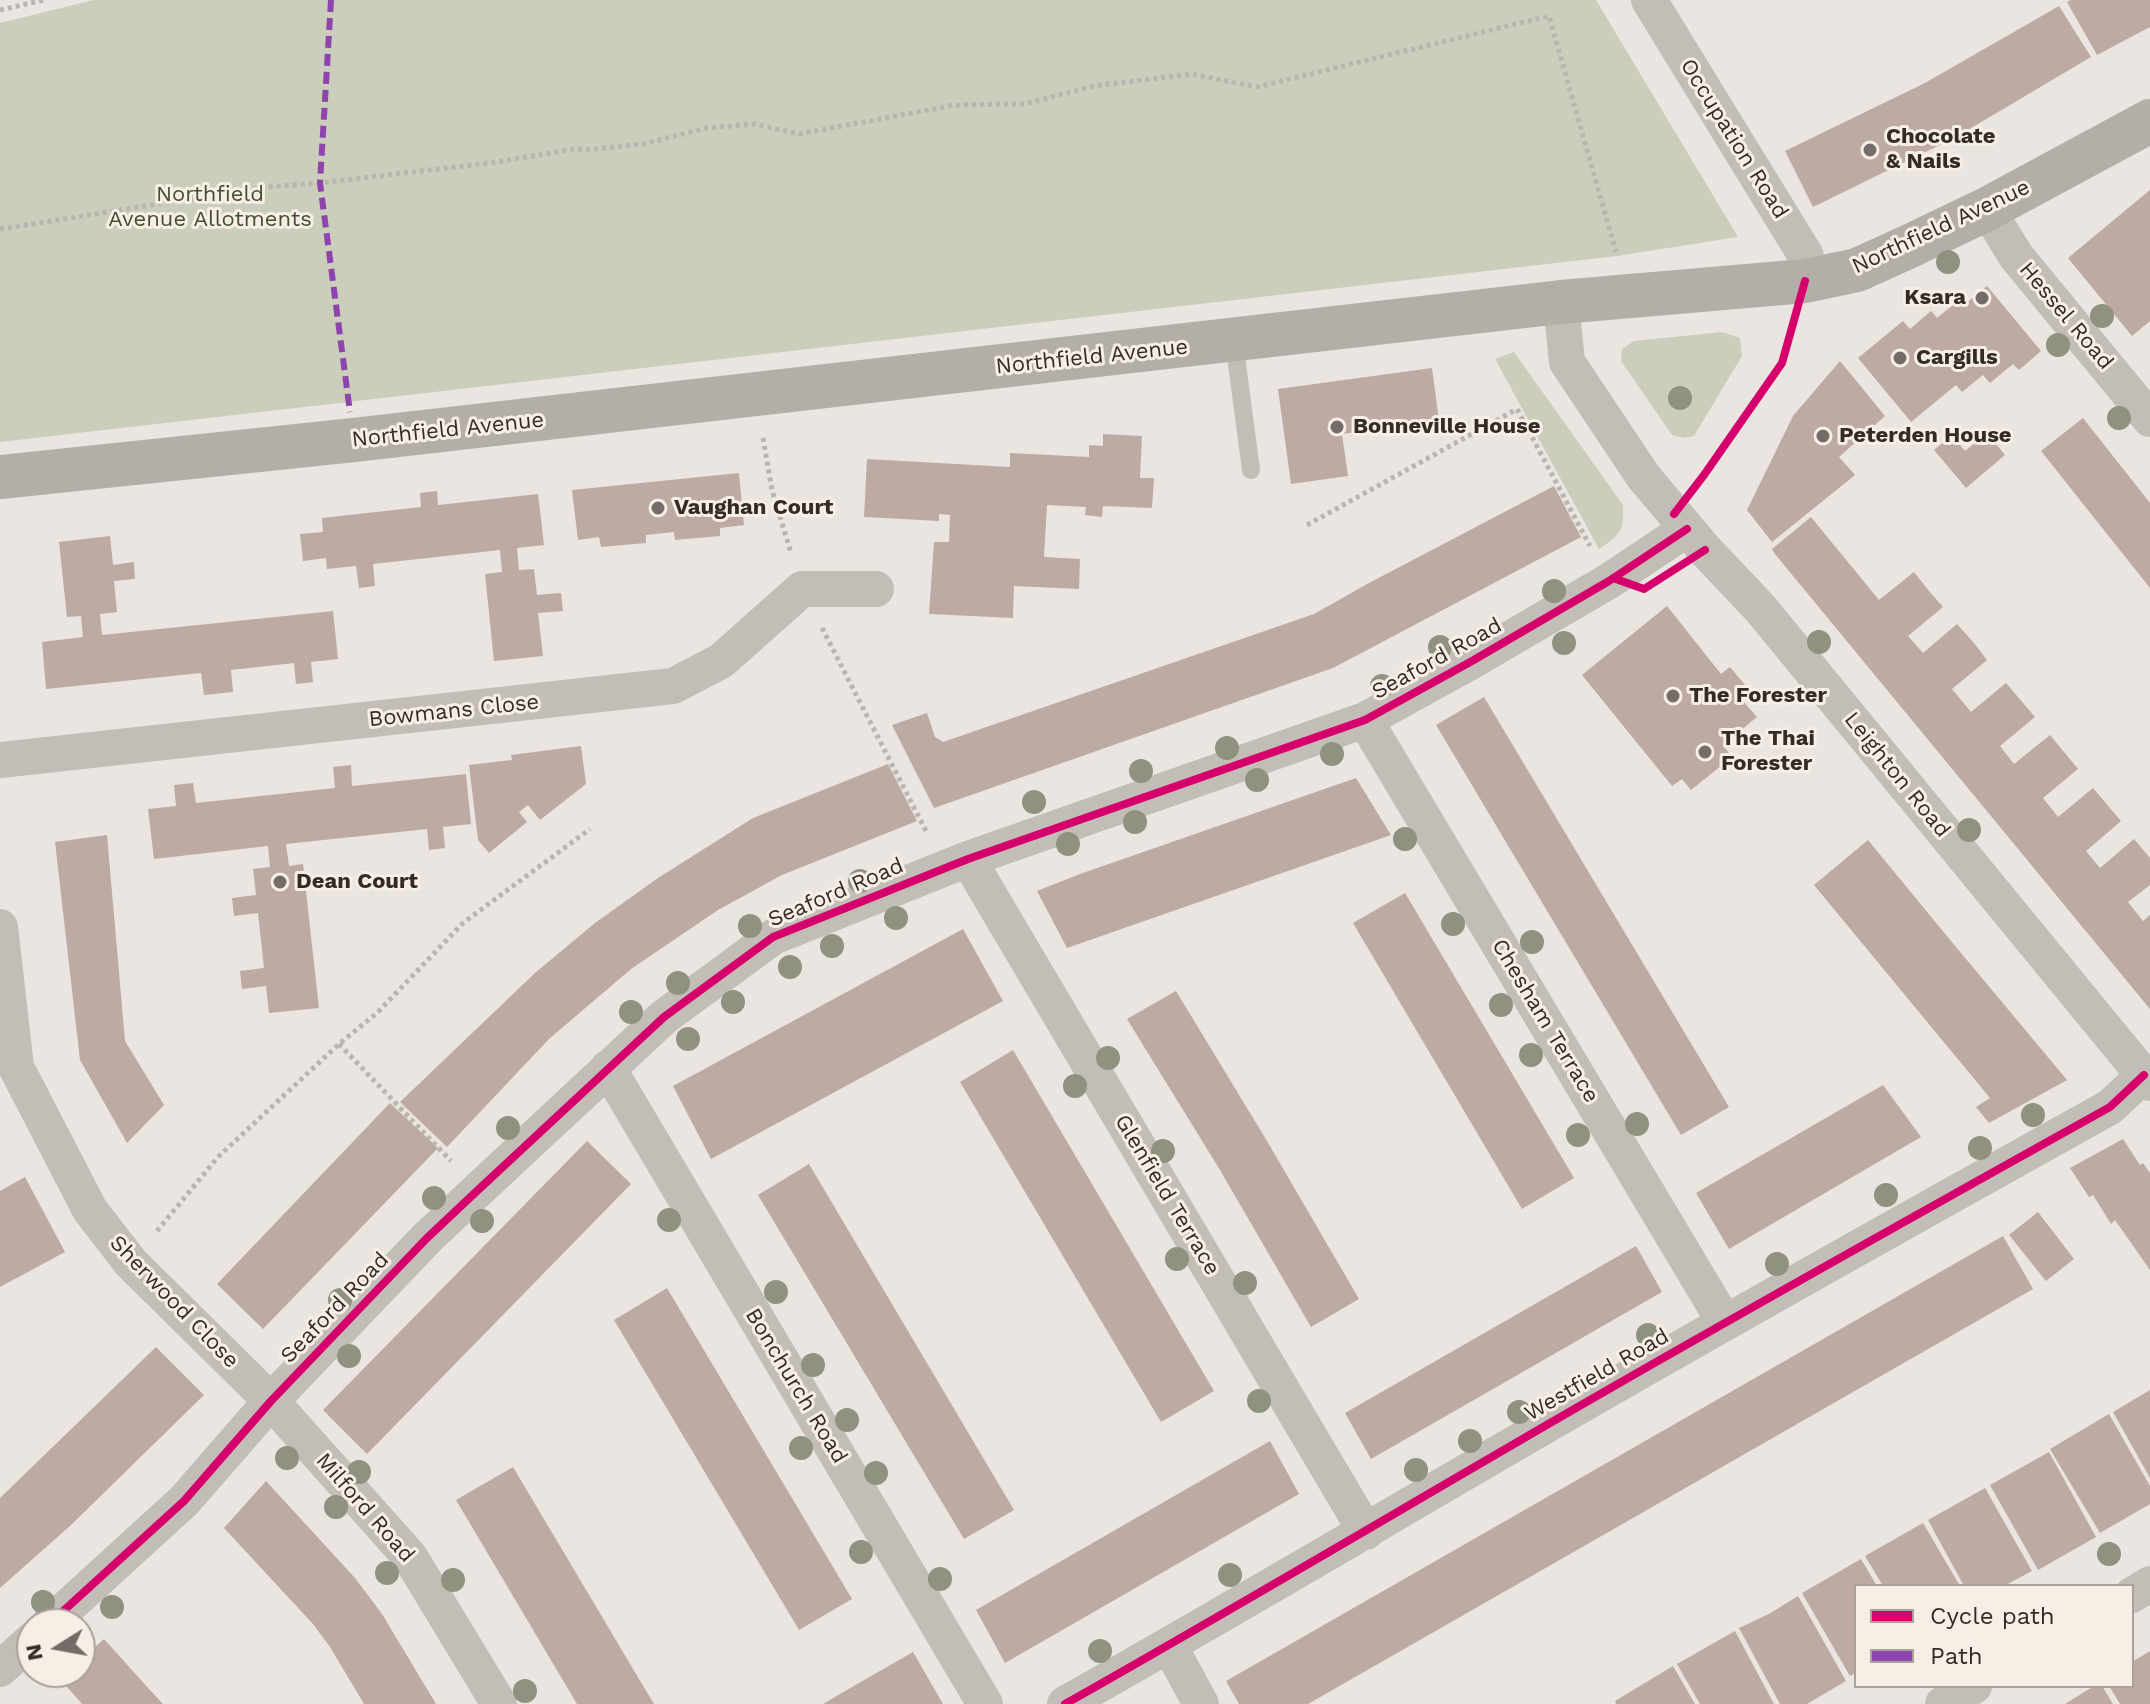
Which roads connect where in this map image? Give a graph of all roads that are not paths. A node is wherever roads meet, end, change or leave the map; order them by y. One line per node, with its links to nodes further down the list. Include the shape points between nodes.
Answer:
1 (1649, 0): 4 (street, Occupation Road, via 1806,256)
2 (2150, 121): 3 (main road, Northfield Avenue)
3 (1987, 209): 4 (main road, Northfield Avenue, via 1857,270); 7 (street, Hessel Road, via 2016,256)
4 (1805, 281): 5 (main road, Northfield Avenue)
5 (1561, 302): 6 (main road, Northfield Avenue); 10 (street, Leighton Road, via 1567,362 1643,476)
6 (1234, 341): 8 (lane); 9 (main road, Northfield Avenue)
7 (2150, 419)
8 (1251, 470)
9 (0, 477)
10 (1687, 529): 12 (street, Seaford Road, via 1602,570 1472,661); 18 (street, Leighton Road, via 1760,608)
11 (876, 589): 13 (street, Bowmans Close, via 802,589 721,661 673,686)
12 (1365, 720): 14 (street, Seaford Road); 19 (street, Chesham Terrace)
13 (0, 760)
14 (968, 859): 16 (street, Seaford Road, via 773,937 664,1017); 21 (street, Glenfield Terrace)
15 (0, 927): 17 (street, Sherwood Close)
16 (608, 1068): 20 (street, Seaford Road, via 427,1238); 28 (street, Bonchurch Road)
17 (8, 1072): 20 (street, Sherwood Close, via 90,1210 131,1263)
18 (2147, 1079): 19 (street, Westfield Road, via 2110,1107)
19 (1725, 1323): 21 (street, Westfield Road)
20 (271, 1401): 22 (street, Seaford Road, via 184,1501); 27 (street, Milford Road, via 410,1557)
21 (1366, 1532): 23 (street, Westfield Road)
22 (67, 1608)
23 (1169, 1645): 29 (street, Westfield Road); 30 (street)
24 (16, 1654): 25 (street)
25 (0, 1669)
26 (1971, 1688): 31 (street)
27 (499, 1704)
28 (985, 1704)
29 (1065, 1704)
30 (1201, 1704)
31 (1943, 1704)

